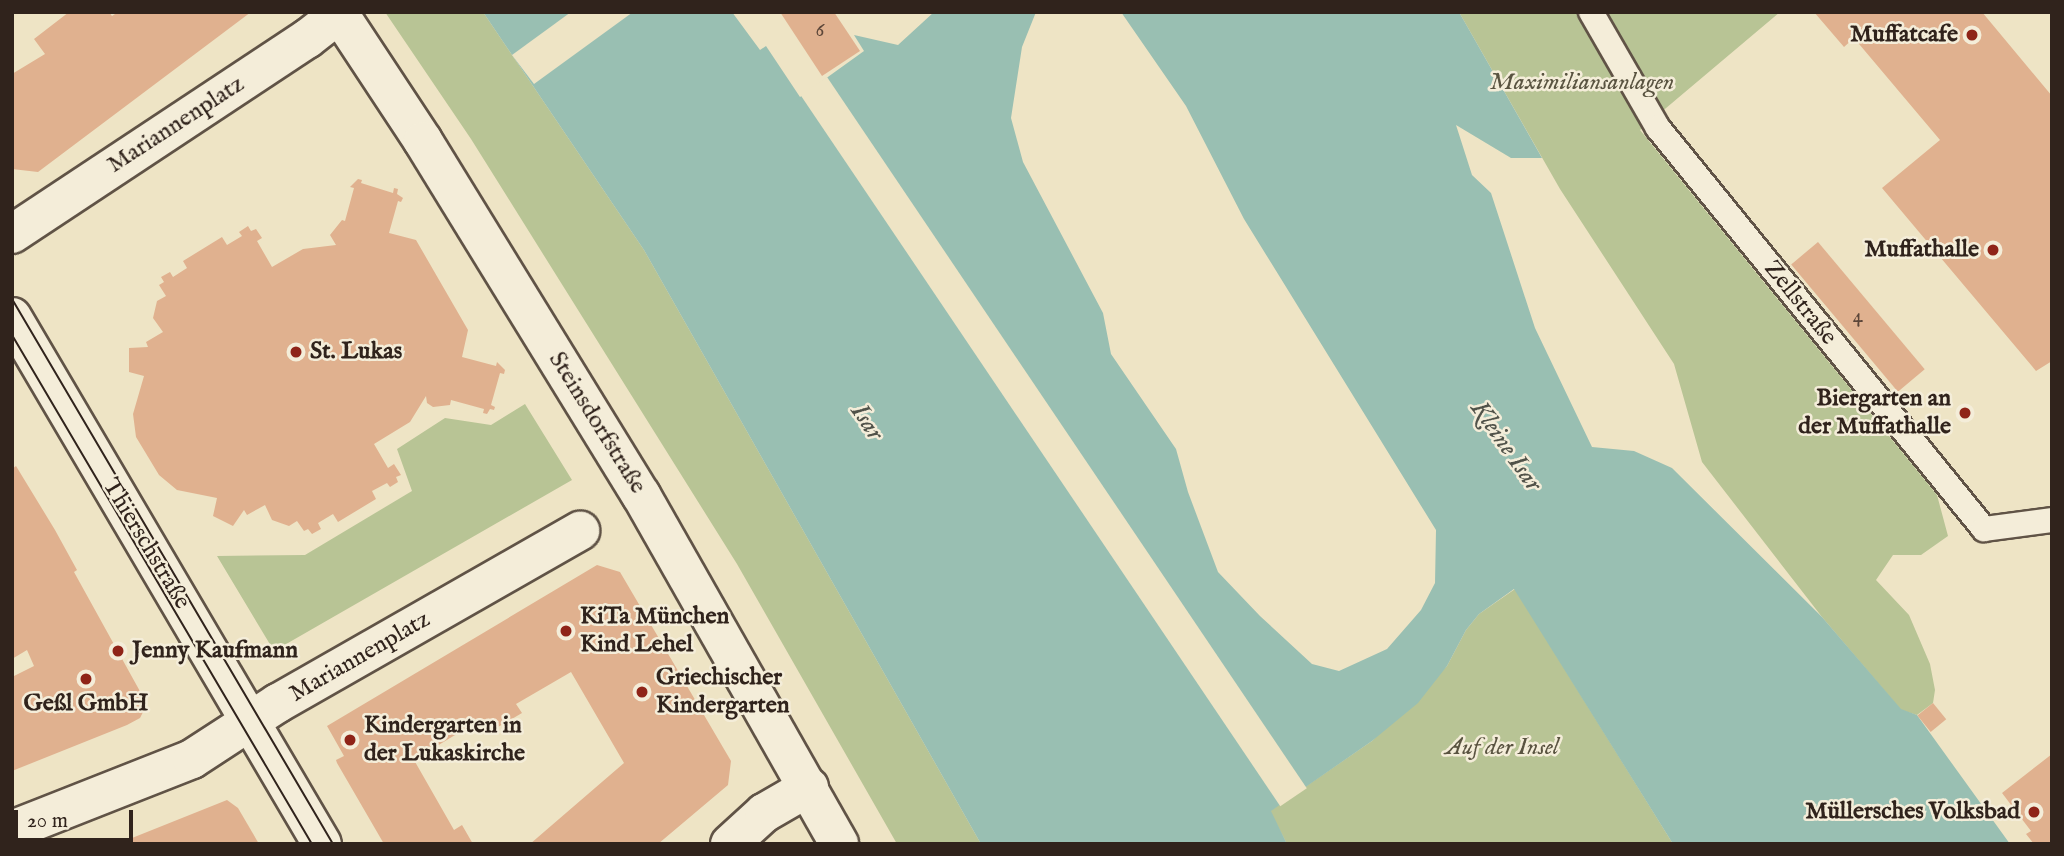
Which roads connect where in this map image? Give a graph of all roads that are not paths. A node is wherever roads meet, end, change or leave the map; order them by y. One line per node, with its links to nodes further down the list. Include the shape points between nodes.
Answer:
1 (1591, 12): 5 (lane, Zellstraße, via 1658,128 1984,529)
2 (338, 13): 3 (street, Mariannenplatz, via 307,39); 8 (street, Steinsdorfstraße, via 430,152 641,495)
3 (12, 234)
4 (12, 317): 7 (street, Thierschstraße)
5 (2052, 520)
6 (580, 531): 7 (street, Mariannenplatz)
7 (250, 721): 9 (street, Mariannenplatz, via 192,759); 10 (street, Thierschstraße)
8 (809, 788): 11 (street, via 764,813); 12 (street, Steinsdorfstraße)
9 (12, 830)
10 (323, 844)
11 (730, 844)
12 (839, 844)

